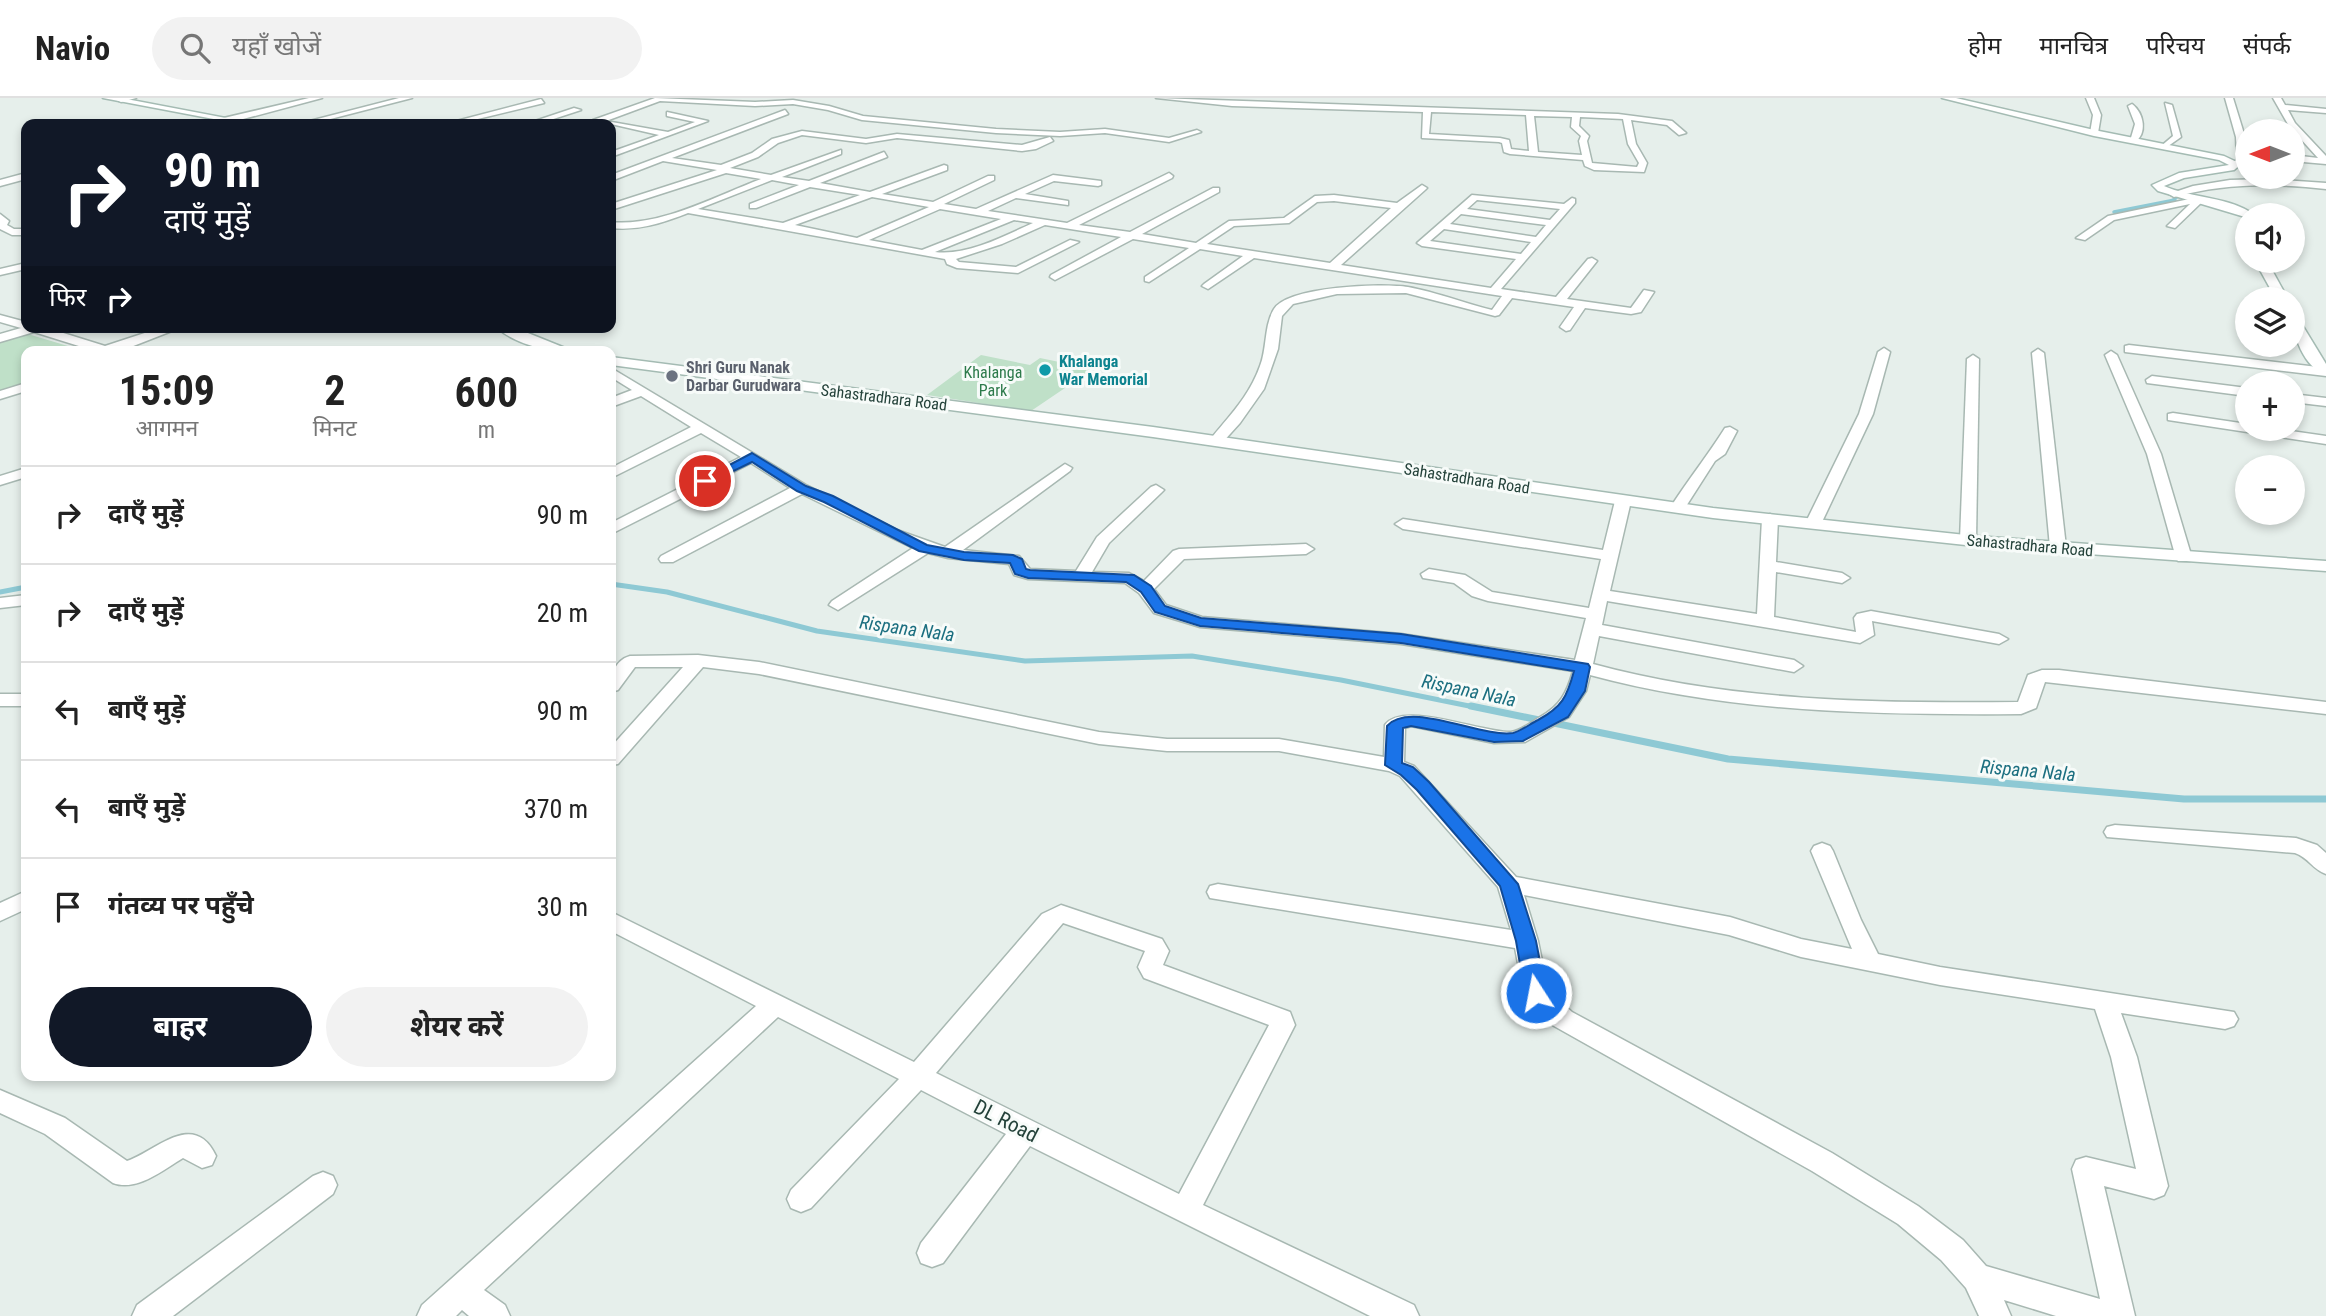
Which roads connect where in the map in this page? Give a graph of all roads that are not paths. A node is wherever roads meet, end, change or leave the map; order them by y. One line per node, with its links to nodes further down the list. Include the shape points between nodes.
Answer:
1 (107, 98): 13 (main road)
2 (132, 98): 13 (street)
3 (292, 98): 28 (street)
4 (318, 98): 32 (street)
5 (408, 98): 33 (street)
6 (1160, 98): 19 (street)
7 (1945, 98): 41 (main road)
8 (2090, 98): 41 (street, via 2097,116)
9 (2229, 98): 37 (street)
10 (2277, 98): 17 (street)
11 (660, 99): 12 (street, via 755,104); 36 (street)
12 (782, 99): 39 (street, via 862,118 996,131 1105,131 1169,139)
13 (121, 100): 28 (main road)
14 (541, 101): 34 (street)
15 (2168, 105): 47 (street, via 2177,137)
16 (2132, 106): 44 (street, via 2139,119)
17 (2281, 107): 21 (street); 55 (street)
18 (732, 108): 22 (street)
19 (1427, 109): 24 (street); 50 (street, via 1425,136 1500,140 1506,142 1507,150)
20 (577, 110): 35 (street)
21 (2326, 111)
22 (720, 112)
23 (785, 112): 53 (street)
24 (1530, 113): 27 (street); 50 (street)
25 (670, 114): 30 (street)
26 (708, 115): 30 (street)
27 (1576, 115): 29 (street); 52 (street, via 1575,127 1585,136)
28 (216, 117): 31 (main road)
29 (1626, 117): 40 (street, via 1672,124); 52 (street, via 1644,168 1594,167)
30 (696, 118): 42 (street, via 704,121)
31 (225, 119)
32 (233, 119)
33 (322, 119)
34 (469, 119)
35 (547, 119)
36 (604, 119)
37 (2235, 119)
38 (616, 125): 42 (street)
39 (1196, 132)
40 (1682, 133)
41 (2094, 133): 44 (main road)
42 (669, 134): 46 (street)
43 (1050, 139): 58 (street, via 1022,148 897,136 866,141 802,133 775,141)
44 (2134, 141): 47 (main road)
45 (620, 142): 46 (street)
46 (639, 145): 49 (street)
47 (2164, 147): 56 (main road)
48 (838, 152): 62 (street)
49 (616, 153)
50 (1534, 154): 52 (street)
51 (884, 155): 66 (street)
52 (1586, 158)
53 (660, 159): 58 (street); 59 (street)
54 (2305, 159): 55 (street)
55 (2326, 161)
56 (2235, 163): 72 (main road, via 2157,186)
57 (944, 168): 70 (street)
58 (724, 169): 62 (street); 74 (street)
59 (616, 176)
60 (1169, 176): 88 (street)
61 (21, 177): 64 (street)
62 (774, 178): 66 (street); 79 (street)
63 (991, 178): 76 (street)
64 (0, 183)
65 (1098, 183): 71 (street, via 1056,177)
66 (809, 184): 70 (street); 75 (street)
67 (2326, 186): 72 (street, via 2259,181 2200,186)
68 (1422, 188): 77 (street)
69 (1216, 190): 93 (street)
70 (872, 195): 76 (street); 89 (street)
71 (1015, 195): 73 (street); 80 (street)
72 (2188, 197): 78 (main road); 82 (street); 91 (street); 94 (street, via 2111,218)
73 (1065, 203)
74 (616, 205)
75 (753, 206)
76 (936, 206): 80 (street); 96 (street)
77 (1399, 206): 98 (street, via 1315,199 1286,221 1232,223); 105 (street)
78 (2235, 209)
79 (688, 211): 87 (street, via 643,226); 89 (street)
80 (978, 211): 84 (street)
81 (1460, 211): 86 (street); 86 (street, via 1475,197 1570,204); 90 (street)
82 (2115, 211)
83 (0, 217): 92 (street, via 4,230)
84 (1015, 217): 85 (street); 99 (street)
85 (1046, 221): 88 (street); 101 (street)
86 (1553, 223): 95 (street)
87 (616, 225)
88 (1070, 225): 93 (street)
89 (784, 226): 96 (street)
90 (1442, 226): 95 (street); 102 (street, via 1422,243)
91 (2172, 226)
92 (21, 232)
93 (1131, 234): 98 (street); 107 (street)
94 (2081, 238)
95 (1538, 240): 102 (street)
96 (858, 241): 99 (street)
97 (1074, 242): 101 (street, via 1014,271 957,264)
98 (1200, 246): 100 (street); 108 (street)
99 (923, 253): 101 (street)
100 (1252, 254): 105 (street); 109 (street)
101 (950, 257)
102 (1523, 257): 110 (street)
103 (1592, 261): 113 (street)
104 (21, 267): 106 (street)
105 (1331, 268): 110 (street)
106 (0, 272)
107 (1055, 276)
108 (1149, 279)
109 (1208, 286)
110 (1493, 292): 112 (street)
111 (1648, 292): 114 (street, via 1637,310)
112 (1508, 294): 113 (street); 149 (street, via 1495,313 1406,289 1337,291 1283,303 1276,314 1272,352 1256,393)
113 (1558, 302): 114 (street)
114 (1581, 305): 117 (street)
115 (0, 318): 116 (street)
116 (21, 324)
117 (1566, 327)
118 (21, 331): 122 (street)
119 (50, 333): 124 (street)
120 (159, 333): 125 (street)
121 (515, 333): 126 (main road)
122 (0, 338)
123 (2305, 338): 133 (main road)
124 (92, 346)
125 (122, 346)
126 (549, 346)
127 (2129, 349): 133 (street)
128 (1884, 352): 161 (street, via 1866,414)
129 (2038, 353): 164 (street)
130 (2110, 355): 169 (street, via 2154,454)
131 (1973, 359): 163 (street)
132 (616, 362): 149 (main road, Sahastradhara Road)
133 (2324, 367)
134 (616, 375): 138 (street)
135 (2152, 380): 137 (street)
136 (21, 389): 139 (street)
137 (2235, 390)
138 (640, 391): 141 (street); 145 (street)
139 (0, 395)
140 (2305, 400): 142 (street)
141 (616, 401)
142 (2326, 402)
143 (2173, 417): 144 (street)
144 (2235, 426)
145 (702, 427): 150 (street); 152 (street)
146 (1730, 431): 158 (street)
147 (2305, 437): 148 (street)
148 (2326, 440)
149 (1216, 441): 157 (main road, Sahastradhara Road)
150 (752, 457): 155 (street); 162 (street)
151 (1065, 468): 167 (street)
152 (616, 471)
153 (21, 474): 154 (street)
154 (0, 481)
155 (801, 488): 165 (street); 170 (street)
156 (1156, 490): 174 (street, via 1103,540)
157 (1623, 501): 158 (main road, Sahastradhara Road); 168 (street)
158 (1678, 508): 159 (main road, Sahastradhara Road)
159 (1770, 519): 161 (main road, Sahastradhara Road); 171 (street)
160 (1403, 524): 168 (street)
161 (1813, 524): 163 (main road, Sahastradhara Road)
162 (616, 526)
163 (1968, 540): 164 (main road, Sahastradhara Road)
164 (2058, 547): 169 (main road, Sahastradhara Road)
165 (924, 548): 167 (street); 180 (street)
166 (1306, 549): 176 (street, via 1179,554)
167 (948, 553): 174 (street, via 1013,559 1020,571 1028,574)
168 (1609, 556): 177 (street)
169 (2184, 558): 172 (main road, Sahastradhara Road)
170 (667, 559)
171 (1768, 566): 175 (street); 181 (street)
172 (2326, 566)
173 (1429, 574): 182 (street, via 1459,579 1488,596)
174 (1081, 576): 176 (street, via 1129,578)
175 (1842, 578)
176 (1146, 589): 187 (street, via 1160,609 1200,622 1401,639)
177 (1600, 595): 181 (street); 182 (street)
178 (21, 601): 179 (street)
179 (0, 603)
180 (838, 605)
181 (1765, 621): 183 (street, via 1860,638 1865,635 1863,618 1871,616)
182 (1594, 622): 186 (street); 187 (street)
183 (1999, 639)
184 (698, 661): 185 (street); 191 (street); 192 (street, via 759,668 1136,744 1279,745)
185 (620, 662)
186 (1794, 666)
187 (1583, 667): 190 (street, via 1679,689 1794,704 2021,708 2029,704 2035,679 2059,676); 192 (street, via 1577,691 1562,713 1518,738 1401,722 1395,726)
188 (0, 700): 189 (street)
189 (21, 700)
190 (2326, 708)
191 (616, 753)
192 (1394, 765): 196 (street, via 1423,786)
193 (2115, 832): 195 (street, via 2296,846 2309,850)
194 (1822, 851): 202 (street)
195 (2326, 866)
196 (1509, 884): 201 (street); 202 (street, via 1730,926 1801,948)
197 (1218, 892): 201 (street)
198 (21, 902): 199 (street)
199 (0, 913)
200 (616, 923): 203 (street, DL Road)
201 (1526, 941): 214 (street, via 1536,993 1554,1012 1822,1161 1908,1215 1952,1250)
202 (1870, 962): 204 (street)
203 (776, 1003): 206 (street, DL Road); 215 (street)
204 (2105, 1003): 205 (street); 222 (street, via 2124,1057 2154,1186 2086,1169)
205 (2225, 1019)
206 (918, 1076): 208 (street, DL Road); 211 (street); 212 (street, via 1056,915 1067,914 1154,945 1153,971 1283,1022)
207 (0, 1101): 209 (street, via 55,1126 123,1174 180,1146)
208 (1025, 1131): 212 (street, DL Road); 213 (street)
209 (202, 1156)
210 (323, 1185): 217 (street)
211 (801, 1199)
212 (1185, 1211): 216 (street, DL Road)
213 (932, 1253)
214 (1977, 1278): 220 (street); 221 (street)
215 (461, 1291): 218 (street); 219 (street)
216 (1395, 1315)
217 (148, 1316)
218 (433, 1316)
219 (494, 1316)
220 (1995, 1316)
221 (2107, 1316)
222 (2119, 1316)

